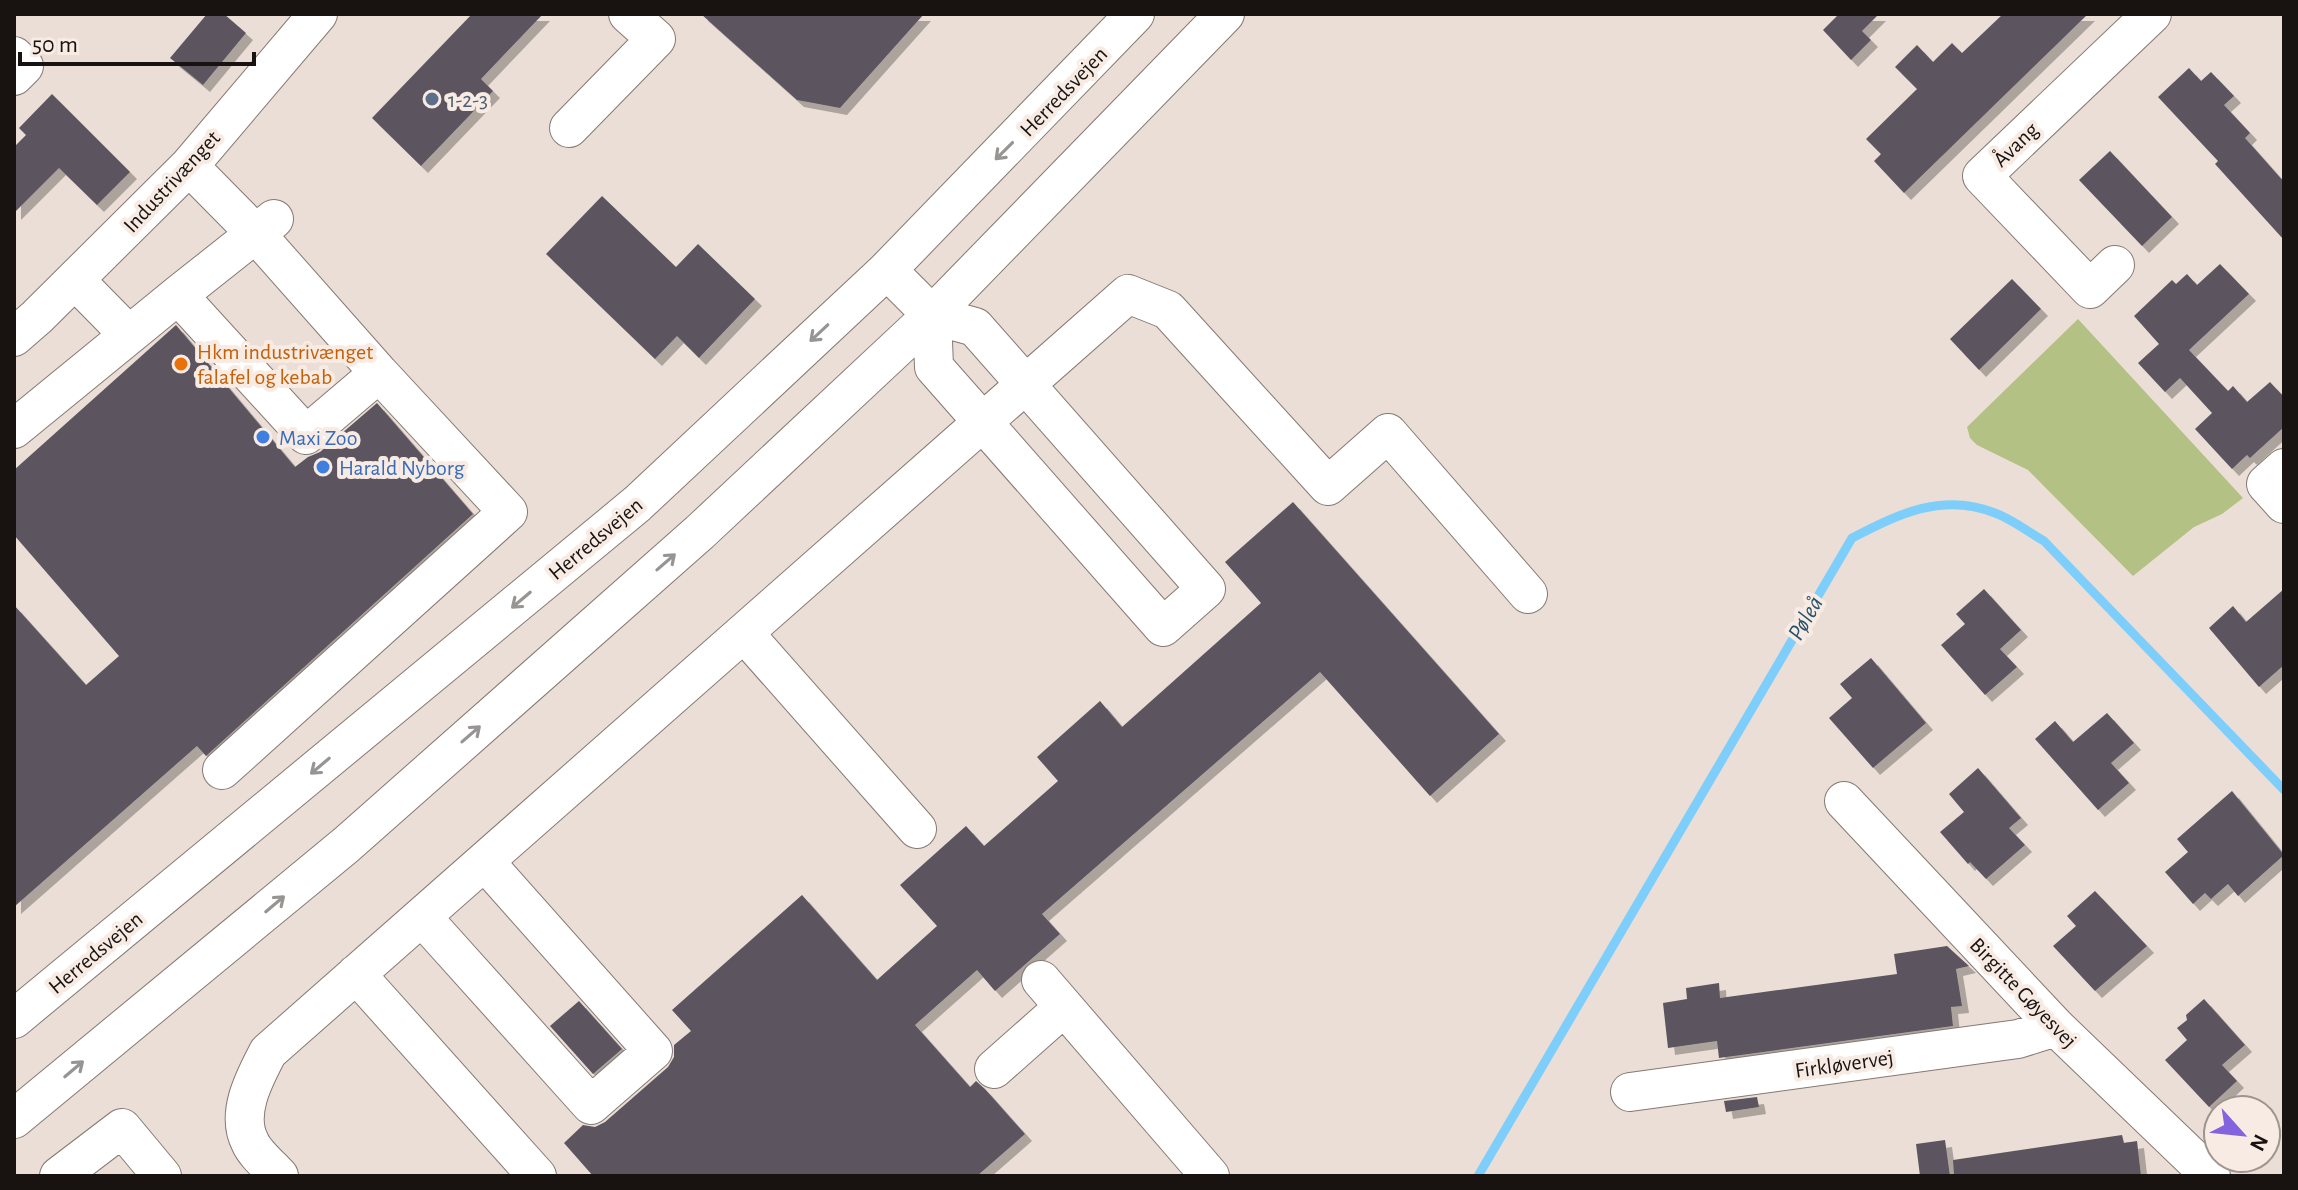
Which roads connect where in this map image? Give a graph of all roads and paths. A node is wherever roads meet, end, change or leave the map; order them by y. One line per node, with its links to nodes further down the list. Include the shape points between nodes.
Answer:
1 (318, 14): 9 (street, Industrivænget)
2 (628, 14): 8 (street, via 656,39)
3 (1135, 14): 12 (street, Herredsvejen, one-way to 12)
4 (1225, 14): 15 (street)
5 (2152, 14): 11 (street, Åvang, via 1982,176 2090,289)
6 (14, 56): 7 (street, via 24,66)
7 (14, 76)
8 (569, 128)
9 (189, 166): 10 (street); 13 (street, Industrivænget)
10 (266, 226): 14 (street); 18 (street)
11 (2115, 265)
12 (887, 270): 15 (street); 32 (street, Herredsvejen, one-way to 32, via 637,504)
13 (75, 280): 16 (street); 17 (street, Industrivænget)
14 (178, 295): 16 (street); 18 (street, via 306,435)
15 (932, 315): 19 (street, via 975,327); 20 (street, via 934,367); 36 (street, one-way to 15, via 346,845 700,532)
16 (129, 335): 21 (street)
17 (14, 337)
18 (379, 373): 26 (street, via 508,512)
19 (1026, 385): 20 (street); 20 (street, via 1206,589 1196,599 1163,627); 24 (street, via 1128,294 1168,310 1328,486 1388,433)
20 (983, 423): 25 (street)
21 (14, 429)
22 (2284, 468): 23 (street, via 2266,484)
23 (2284, 504)
24 (1528, 594)
25 (744, 633): 28 (street); 29 (street)
26 (222, 770)
27 (1844, 801): 33 (street, Birgitte Gøyesvej)
28 (917, 829)
29 (485, 862): 30 (street); 30 (street, via 653,1051 591,1105)
30 (422, 917): 31 (street)
31 (356, 974): 39 (street, via 268,1052 252,1083 245,1111 249,1142); 40 (street)
32 (14, 1019)
33 (2056, 1027): 35 (street, Firkløvervej, via 2018,1039); 42 (street, Birgitte Gøyesvej)
34 (994, 1069): 41 (street, via 1052,994)
35 (1630, 1092)
36 (14, 1119)
37 (59, 1176): 38 (street, via 122,1128)
38 (162, 1176)
39 (279, 1176)
40 (537, 1176)
41 (1210, 1176)
42 (2211, 1176)

